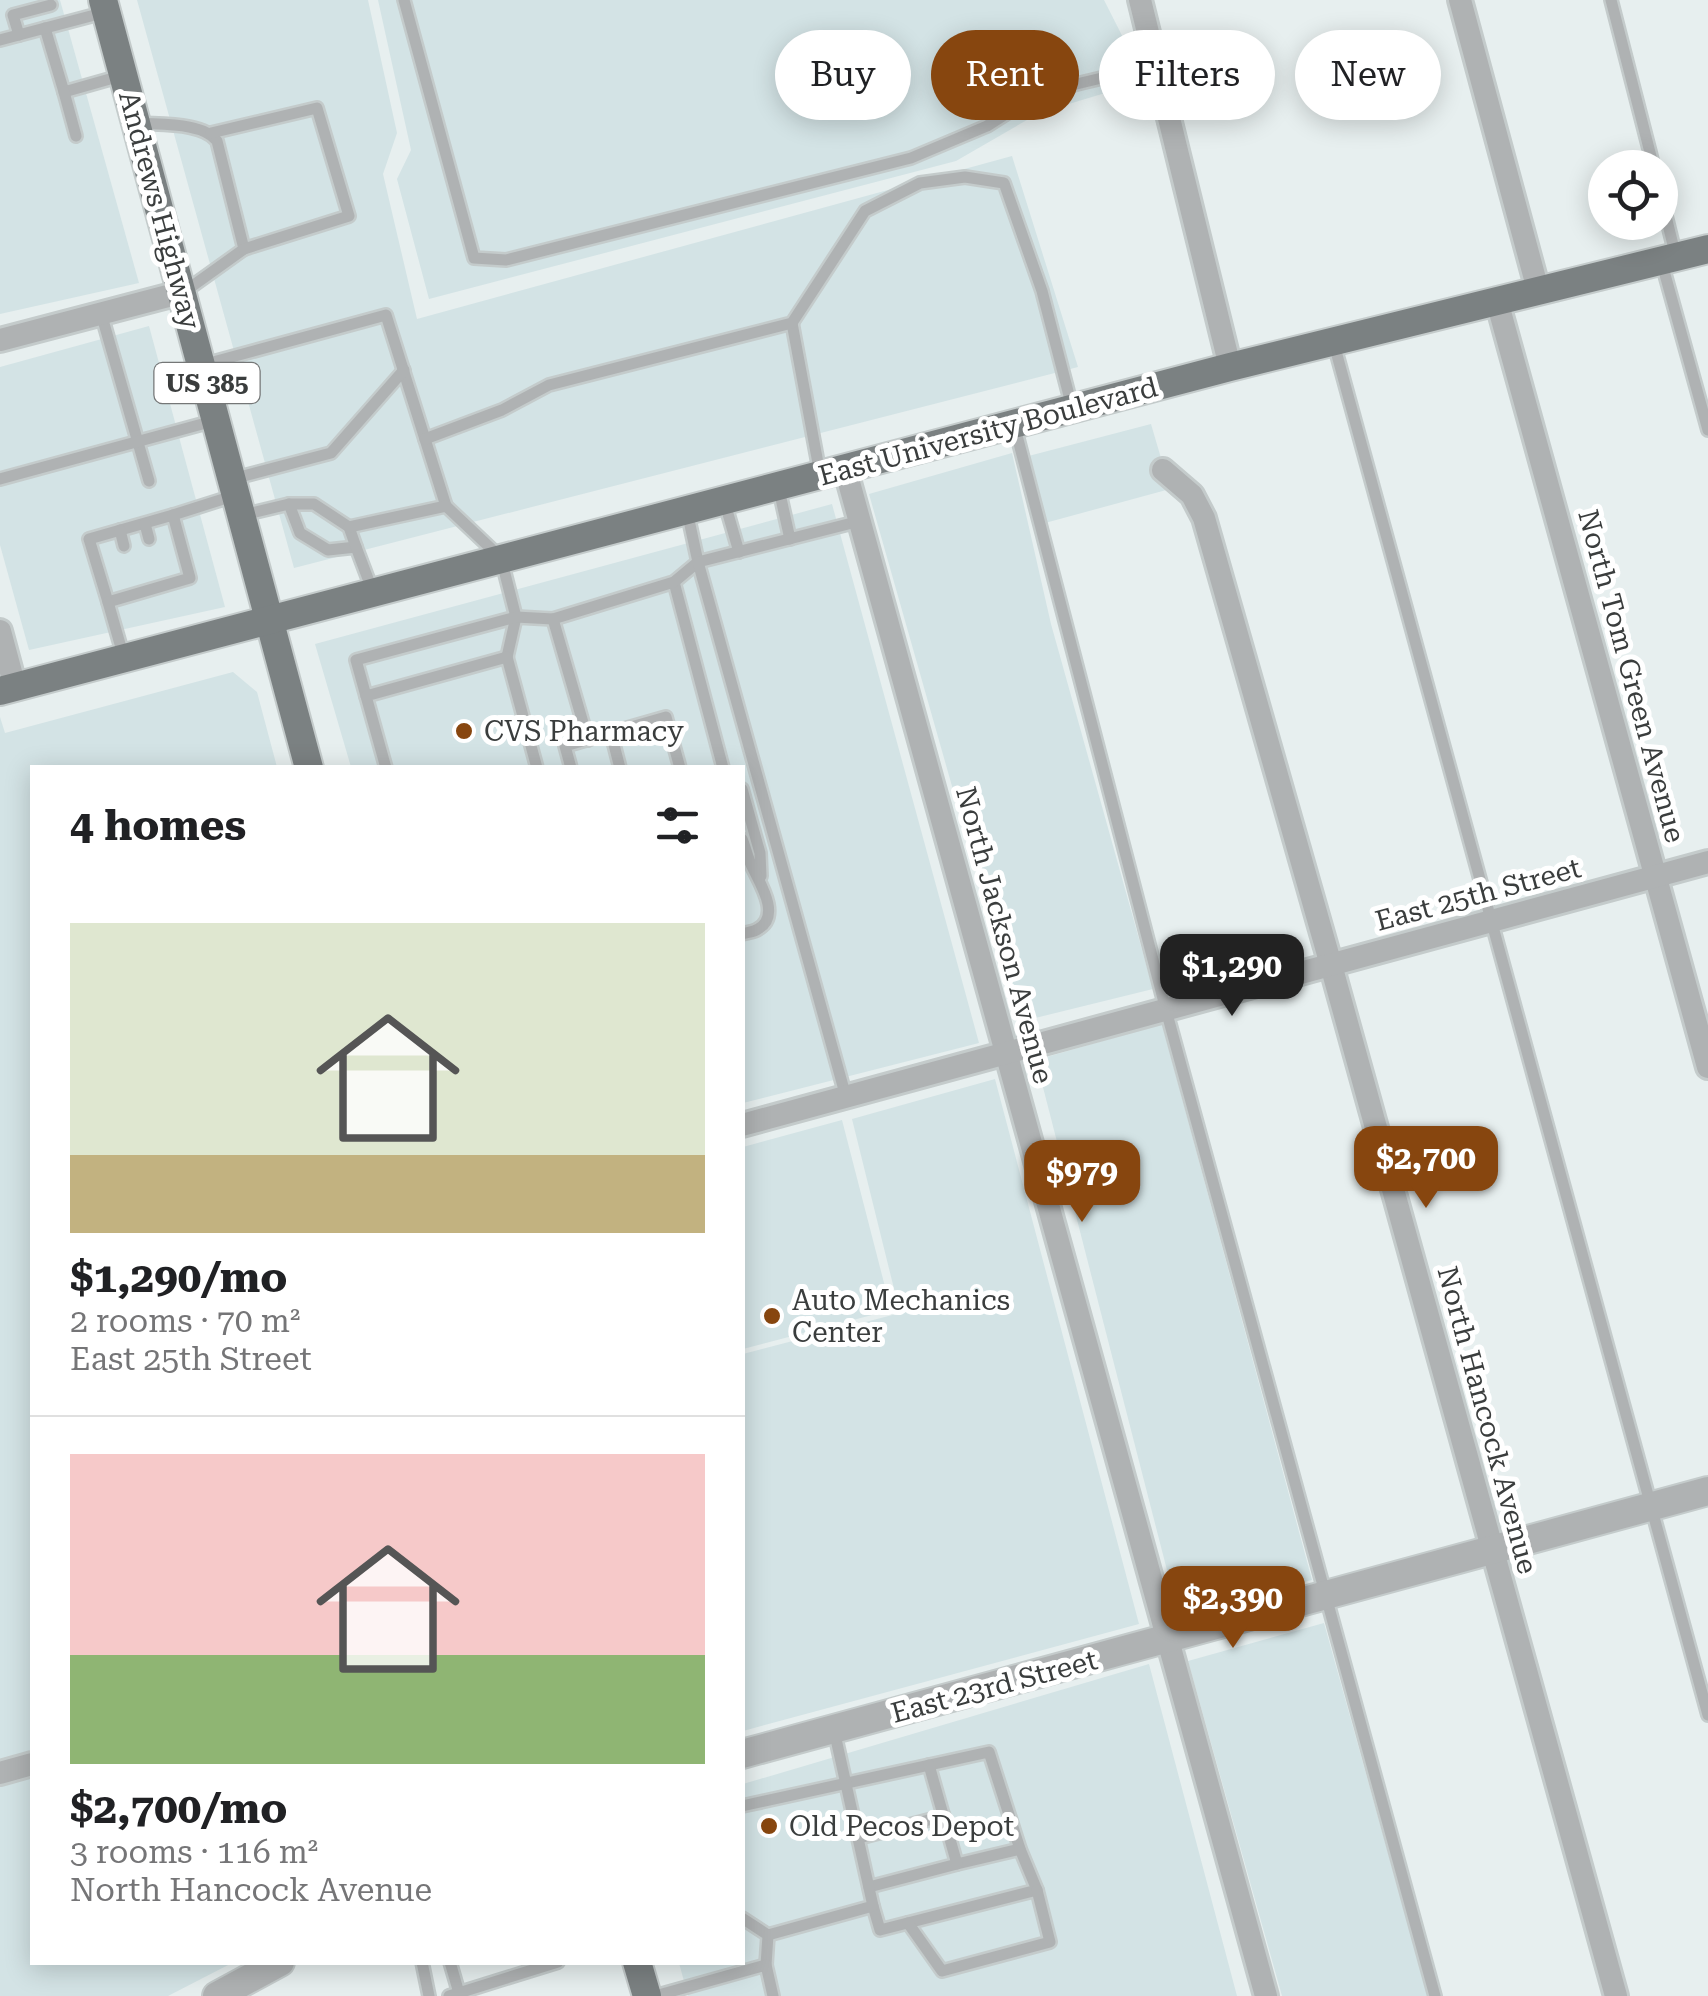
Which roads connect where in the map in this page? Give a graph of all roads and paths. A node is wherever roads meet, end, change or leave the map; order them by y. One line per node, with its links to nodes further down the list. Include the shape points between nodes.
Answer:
1 (404, 0): 13 (lane, via 474,258 506,260 911,158 987,126 1039,94)
2 (1140, 0): 9 (street)
3 (1460, 0): 24 (street)
4 (1610, 0): 19 (lane)
5 (51, 5): 7 (lane)
6 (104, 6): 8 (lane); 12 (main road, Andrews Highway / US 385)
7 (6, 16): 10 (lane)
8 (45, 28): 10 (lane); 14 (lane)
9 (1147, 30)
10 (19, 35): 11 (lane)
11 (0, 40)
12 (124, 75): 14 (lane); 16 (main road, Andrews Highway / US 385)
13 (1099, 79)
14 (64, 92): 18 (lane)
15 (1169, 120): 32 (street)
16 (137, 123): 17 (lane); 25 (main road, Andrews Highway / US 385)
17 (211, 133): 21 (lane); 21 (lane, via 317,108 349,216)
18 (76, 136)
19 (1649, 150)
20 (1667, 240): 23 (lane)
21 (244, 249): 25 (lane)
22 (1708, 249): 23 (main road, East University Boulevard)
23 (1669, 258): 24 (main road, East University Boulevard); 37 (lane)
24 (1538, 290): 26 (main road, East University Boulevard)
25 (183, 292): 27 (street); 31 (main road, Andrews Highway / US 385)
26 (1497, 301): 30 (main road, East University Boulevard); 85 (street, North Tom Green Avenue)
27 (101, 313): 29 (street); 39 (lane)
28 (792, 323): 34 (lane, via 865,211 920,183 1004,182); 38 (lane, via 549,385); 41 (lane)
29 (0, 340)
30 (1333, 341): 32 (main road, East University Boulevard); 87 (lane)
31 (202, 364): 33 (lane, via 386,315); 35 (main road, Andrews Highway / US 385)
32 (1230, 367): 34 (main road, East University Boulevard)
33 (404, 370): 38 (lane); 45 (lane, via 331,453)
34 (1073, 409): 36 (main road, East University Boulevard)
35 (216, 420): 39 (lane); 45 (main road, Andrews Highway / US 385)
36 (1014, 424): 41 (main road, East University Boulevard); 90 (lane)
37 (1708, 430)
38 (426, 439): 48 (lane)
39 (137, 442): 42 (lane); 43 (lane)
40 (1163, 470): 89 (street, North Hancock Avenue, via 1192,495 1204,518)
41 (833, 471): 44 (main road, East University Boulevard); 51 (street, North Jackson Avenue)
42 (0, 479)
43 (149, 480)
44 (778, 485): 46 (main road, East University Boulevard); 56 (lane)
45 (236, 496): 47 (lane); 50 (lane); 66 (main road, Andrews Highway / US 385)
46 (724, 500): 49 (main road, East University Boulevard); 59 (lane)
47 (289, 504): 53 (lane, via 314,504); 58 (lane, via 300,534 328,550)
48 (446, 506): 53 (lane); 60 (lane)
49 (687, 509): 60 (main road, East University Boulevard); 61 (lane)
50 (173, 516): 52 (lane); 64 (lane, via 190,578)
51 (860, 521): 56 (lane); 91 (street, North Jackson Avenue)
52 (144, 524): 54 (lane); 55 (lane)
53 (349, 527): 58 (lane)
54 (120, 530): 57 (lane); 64 (lane, via 89,539)
55 (149, 539)
56 (790, 539): 59 (lane)
57 (124, 546)
58 (356, 547): 63 (lane)
59 (738, 552): 61 (lane)
60 (501, 558): 63 (main road, East University Boulevard); 65 (lane)
61 (698, 562): 62 (lane); 93 (lane)
62 (674, 582): 67 (lane); 81 (lane)
63 (373, 592): 66 (main road, East University Boulevard)
64 (108, 602): 70 (lane)
65 (516, 617): 67 (lane); 69 (lane); 72 (lane, via 356,660)
66 (269, 619): 70 (main road, East University Boulevard); 75 (main road, Andrews Highway / US 385)
67 (553, 619): 74 (lane)
68 (0, 631): 71 (street)
69 (507, 657): 72 (lane); 77 (lane)
70 (124, 658): 71 (main road, East University Boulevard)
71 (8, 690)
72 (366, 696): 76 (lane)
73 (611, 733): 74 (lane); 79 (lane); 80 (lane, via 666,718)
74 (588, 740): 78 (lane, via 565,746)
75 (308, 765)
76 (385, 765)
77 (536, 765)
78 (570, 765)
79 (619, 765)
80 (679, 765)
81 (723, 765)
82 (745, 800): 86 (lane)
83 (745, 848): 86 (lane)
84 (1708, 862): 85 (street, East 25th Street)
85 (1656, 876): 87 (street, East 25th Street); 92 (street, North Tom Green Avenue)
86 (761, 880): 88 (lane, via 766,922)
87 (1491, 921): 89 (street, East 25th Street); 96 (lane)
88 (745, 933)
89 (1331, 965): 90 (street, East 25th Street); 97 (street, North Hancock Avenue)
90 (1166, 1010): 91 (street, East 25th Street); 98 (lane)
91 (1007, 1054): 93 (street, East 25th Street); 99 (street, North Jackson Avenue)
92 (1708, 1067)
93 (846, 1097): 94 (street, East 25th Street)
94 (745, 1124)
95 (1708, 1491): 96 (street, East 23rd Street)
96 (1650, 1507): 97 (street, East 23rd Street); 100 (lane)
97 (1492, 1550): 98 (street, East 23rd Street); 131 (street, North Hancock Avenue)
98 (1326, 1596): 99 (street, East 23rd Street); 130 (lane)
99 (1168, 1639): 101 (street, East 23rd Street); 129 (street, North Jackson Avenue)
100 (1708, 1714)
101 (834, 1730): 102 (street, East 23rd Street); 106 (lane)
102 (745, 1753)
103 (30, 1765): 105 (street)
104 (929, 1766): 106 (lane); 108 (lane); 110 (lane, via 988,1752)
105 (0, 1773)
106 (846, 1783): 107 (lane); 109 (lane)
107 (745, 1805)
108 (944, 1816): 109 (lane); 111 (lane)
109 (859, 1838): 112 (lane)
110 (1020, 1850): 111 (lane); 113 (lane)
111 (957, 1864): 112 (lane)
112 (869, 1887): 114 (lane)
113 (1038, 1890): 116 (lane); 116 (lane, via 1050,1942 942,1970)
114 (873, 1906): 116 (lane, via 880,1930); 117 (lane)
115 (745, 1920): 117 (lane)
116 (908, 1923)
117 (768, 1936): 122 (lane)
118 (423, 1965): 126 (lane)
119 (450, 1965): 124 (lane)
120 (548, 1965): 124 (lane)
121 (638, 1965): 127 (main road)
122 (766, 1965): 127 (lane); 128 (lane)
123 (265, 1978): 125 (street)
124 (454, 1994)
125 (216, 1996)
126 (430, 1996)
127 (651, 1996)
128 (772, 1996)
129 (1266, 1996)
130 (1435, 1996)
131 (1616, 1996)

